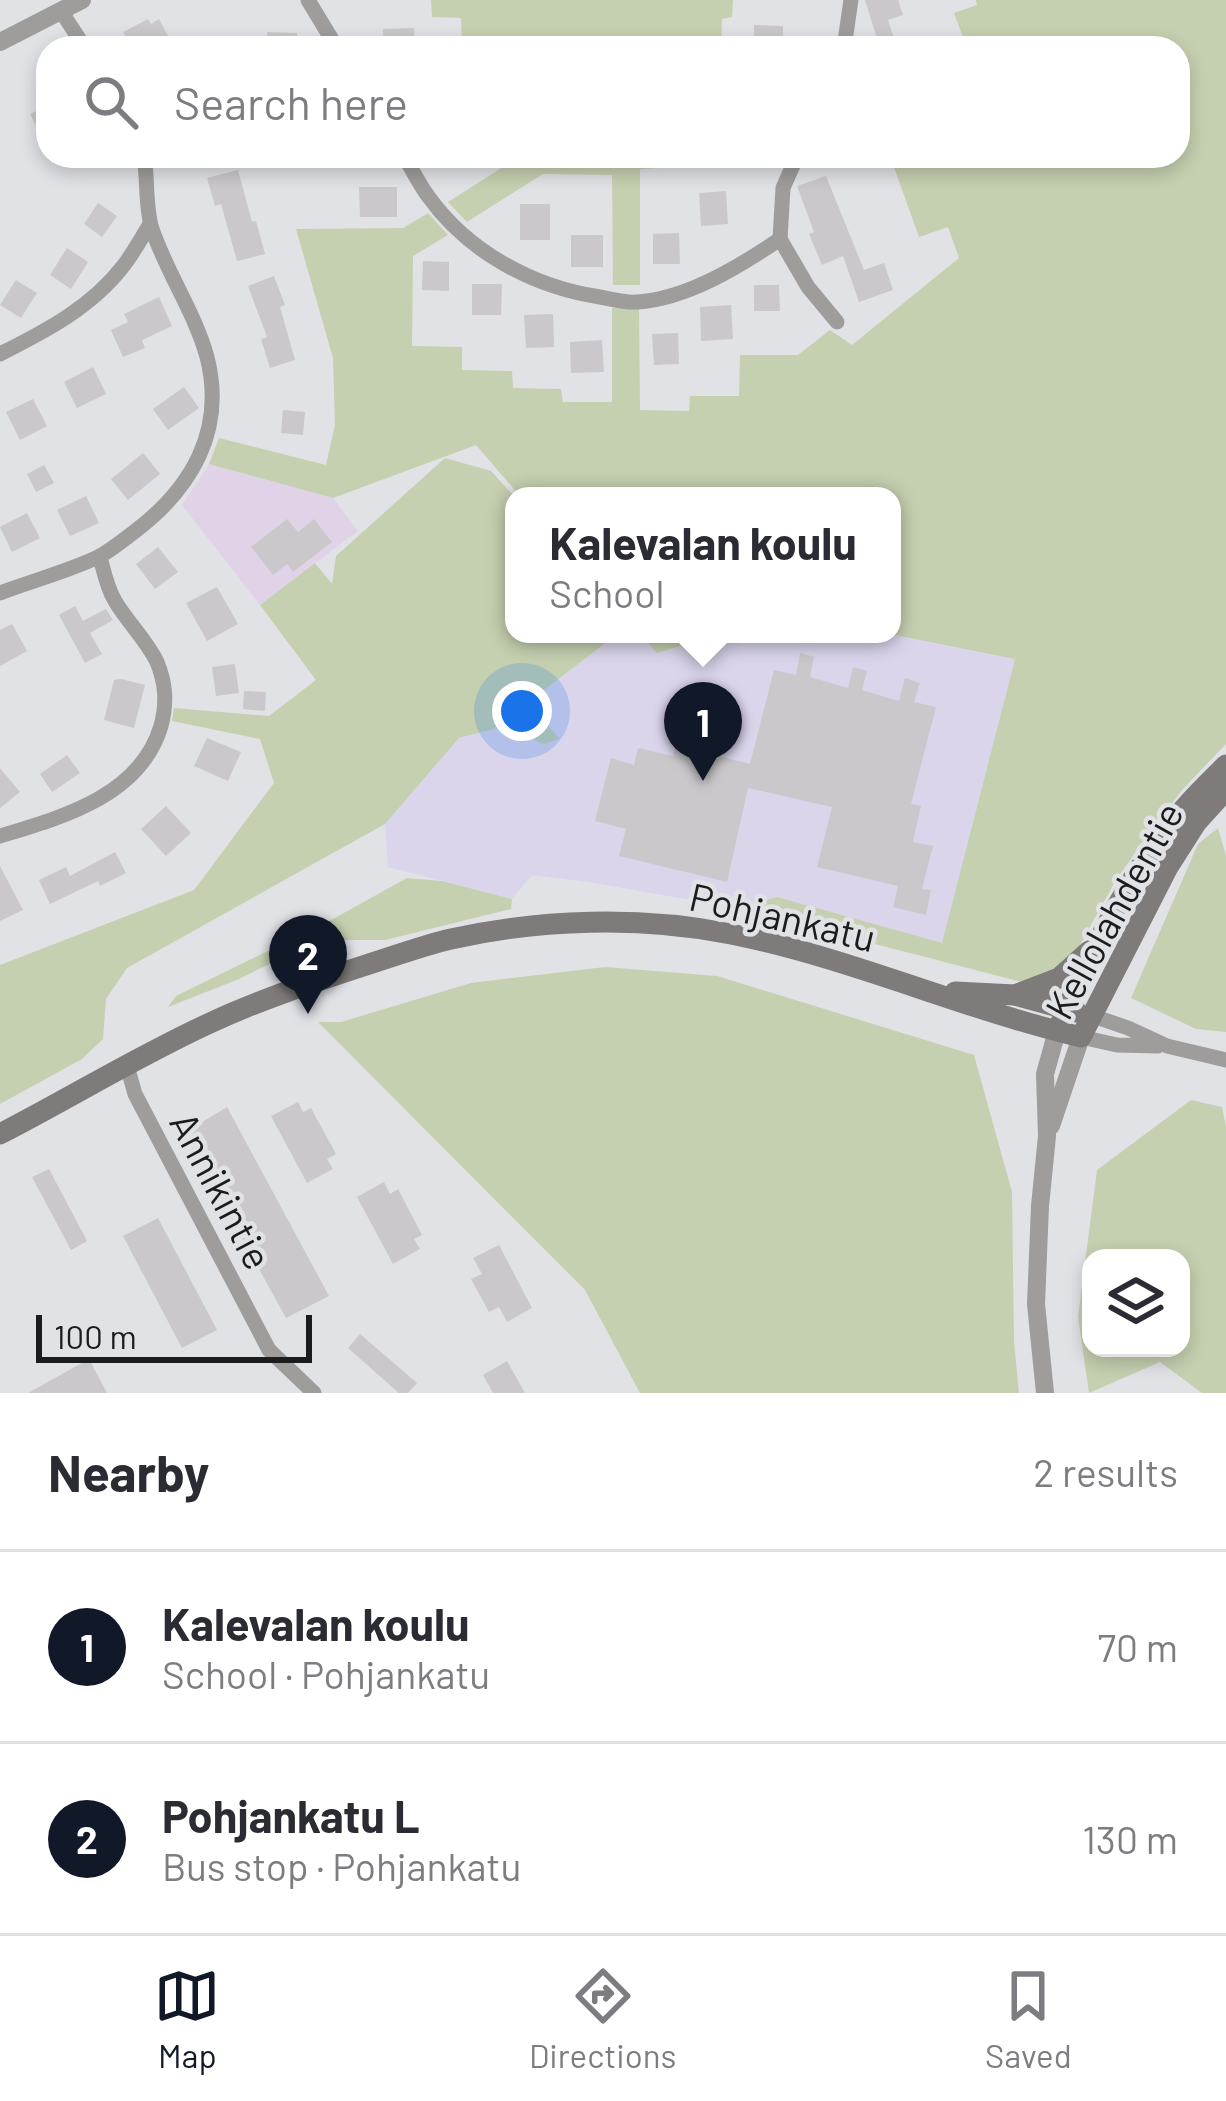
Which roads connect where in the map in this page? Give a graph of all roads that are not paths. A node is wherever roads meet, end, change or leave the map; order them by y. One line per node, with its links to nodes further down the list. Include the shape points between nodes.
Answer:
1 (82, 0): 4 (street)
2 (308, 0): 6 (street)
3 (851, 0): 7 (street)
4 (61, 11): 5 (street); 8 (street)
5 (77, 36)
6 (330, 36)
7 (846, 36)
8 (0, 42)
9 (146, 168): 12 (street)
10 (411, 168): 13 (street, via 474,245 520,274 574,293 636,303 689,290)
11 (792, 168): 13 (street)
12 (150, 224): 15 (street, via 97,295); 16 (street, via 206,351 213,398 202,451 181,489)
13 (780, 239): 14 (street)
14 (837, 322)
15 (0, 354)
16 (100, 557): 17 (street); 20 (street, via 115,601 162,675 166,702 156,742 109,793)
17 (0, 593)
18 (1226, 764): 21 (main road, Kellolahdentie, via 1180,813)
19 (1226, 790): 25 (main road, Kellolahdentie, via 1168,867)
20 (0, 836)
21 (1094, 946): 23 (main road, via 1059,978); 24 (main road, Kellolahdentie)
22 (942, 994): 23 (main road, Pohjankatu); 26 (main road, Pohjankatu); 30 (main road, Pohjankatu, via 733,934 660,924 519,928 449,940 278,995)
23 (1015, 995): 24 (main road, Pohjankatu)
24 (1067, 1010): 25 (main road, Pohjankatu); 26 (main road, Kellolahdentie)
25 (1090, 1015): 27 (main road, Kellolahdentie); 28 (street)
26 (1057, 1031): 27 (main road, Pohjankatu); 32 (street, Kellolahdentie, via 1045,1074)
27 (1081, 1037): 28 (street); 32 (street, Kellolahdentie)
28 (1167, 1046): 29 (street)
29 (1226, 1060)
30 (127, 1066): 31 (main road, Pohjankatu); 33 (street, Annikintie, via 269,1349)
31 (0, 1134)
32 (1047, 1136): 34 (street, Kellolahdentie, via 1036,1304)
33 (314, 1393)
34 (1045, 1393)

